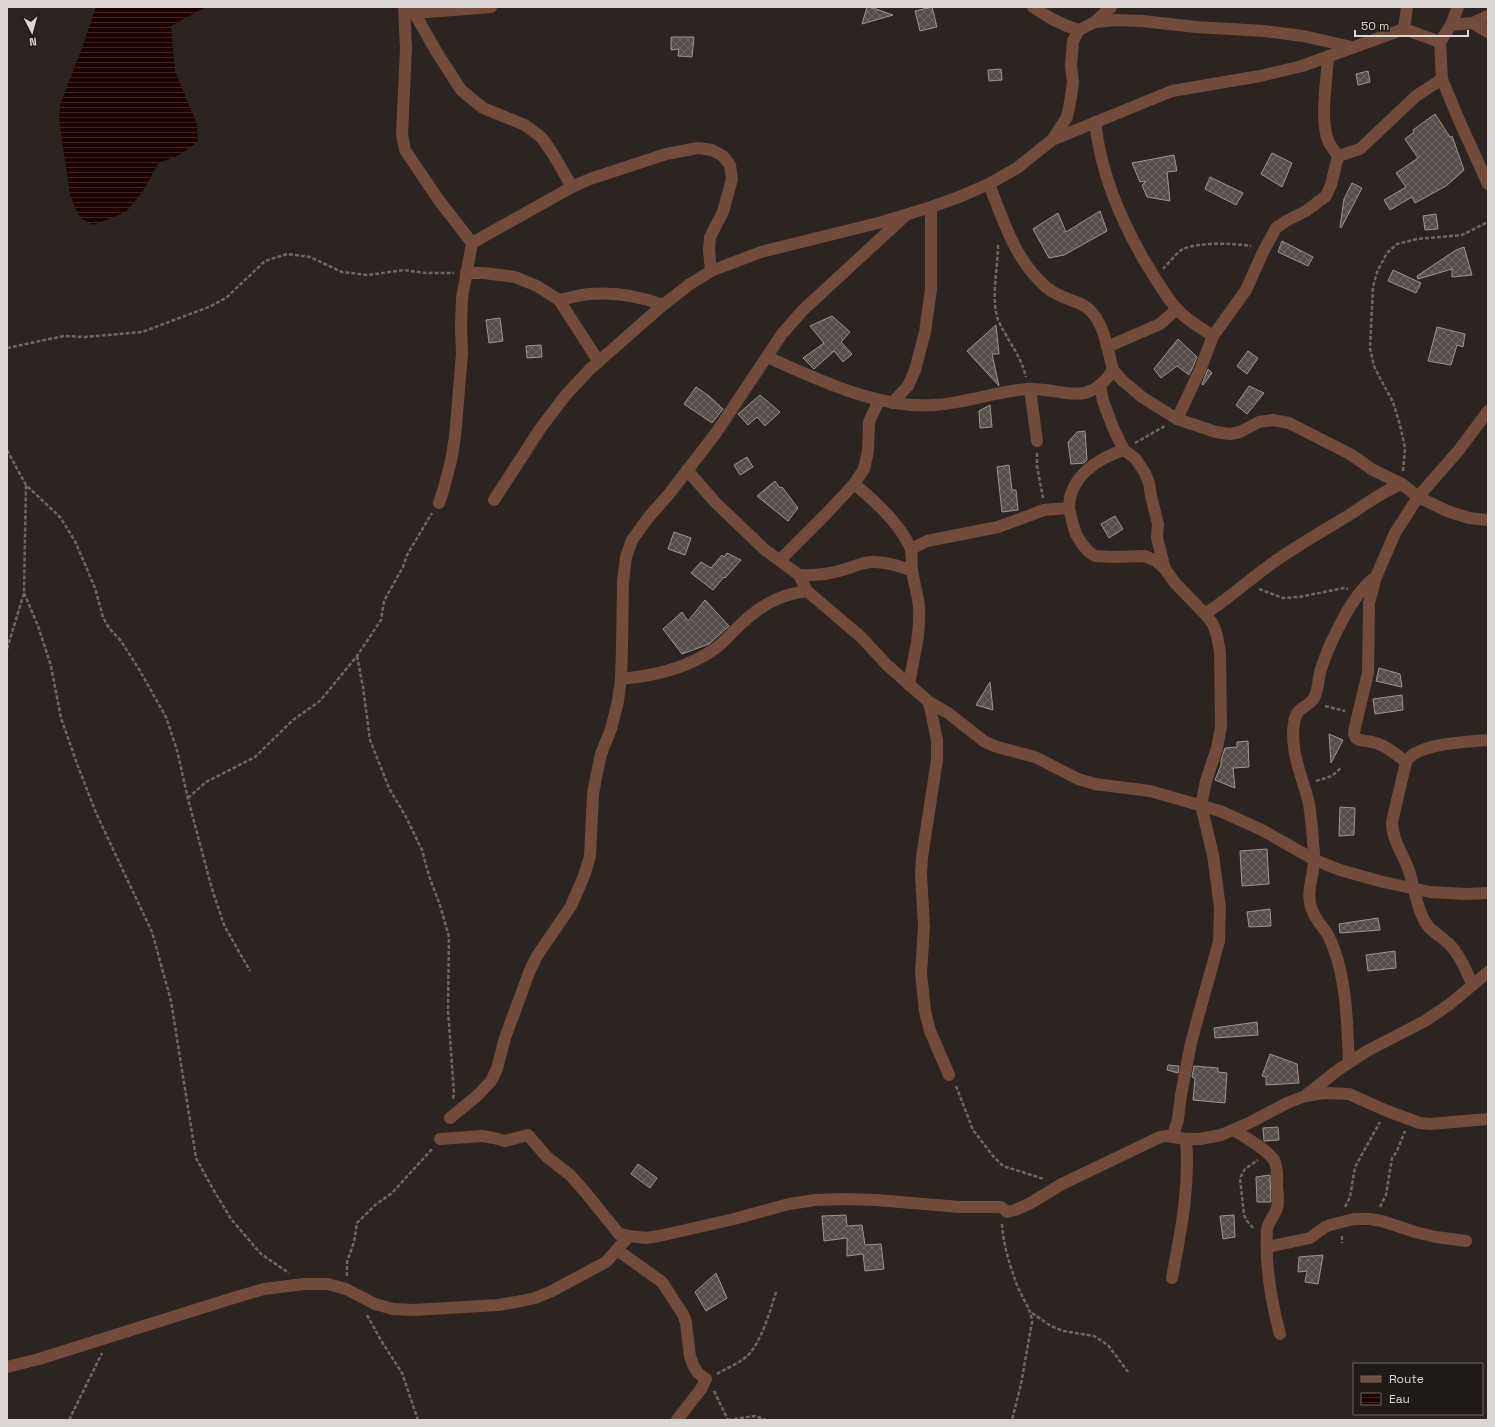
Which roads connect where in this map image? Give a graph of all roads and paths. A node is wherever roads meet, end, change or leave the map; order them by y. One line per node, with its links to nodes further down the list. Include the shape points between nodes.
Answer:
1 (404, 7): 29 (street, via 406,48 402,134 405,150)
2 (491, 7): 7 (street)
3 (1033, 7): 13 (street, via 1050,19)
4 (1111, 7): 9 (street)
5 (1407, 7): 12 (street)
6 (1458, 7): 11 (street)
7 (413, 10): 24 (street, via 461,90 483,108 525,125 542,138)
8 (1488, 16): 10 (street)
9 (1095, 22): 13 (street); 16 (street, via 1142,21 1264,31 1303,36)
10 (1474, 23): 11 (street); 14 (street)
11 (1451, 24): 15 (street)
12 (1404, 29): 15 (street); 16 (street)
13 (1079, 30): 20 (street, via 1073,41 1071,97 1066,117)
14 (1488, 32)
15 (1440, 42): 18 (street)
16 (1352, 48): 17 (street)
17 (1328, 56): 19 (street, via 1295,68 1260,76 1172,91); 21 (street, via 1323,111 1329,143)
18 (1442, 79): 21 (street, via 1416,96 1360,149); 23 (street)
19 (1095, 122): 20 (street); 33 (street, via 1104,172 1129,232)
20 (1052, 140): 22 (street, via 1017,168)
21 (1338, 156): 30 (street, via 1326,196 1276,228)
22 (989, 184): 25 (street); 28 (street)
23 (1488, 184)
24 (572, 187): 29 (street); 31 (street, via 647,160 681,151 698,148 712,150 723,156 730,165 732,179 723,212 710,237)
25 (931, 207): 26 (street); 46 (street, via 931,289 925,332 908,386)
26 (905, 215): 31 (street, via 761,252); 40 (street, via 803,310 782,334)
27 (1488, 222): 54 (path, via 1462,235 1417,239 1397,244 1386,253 1377,272 1373,287 1370,348 1374,366 1393,402 1400,425 1405,448)
28 (1003, 224): 38 (street, via 1023,259 1045,287 1095,314); 44 (path, via 998,242 994,291 996,309 999,321 1025,369)
29 (472, 243): 32 (street)
30 (1263, 252): 33 (path, via 1258,248 1240,244 1201,245 1183,249); 37 (street, via 1246,290)
31 (710, 271): 35 (street)
32 (466, 273): 34 (street, via 514,277 537,286); 39 (path, via 404,270 368,275 342,272 310,257 287,254 265,261 226,298 209,308 142,332 85,337 64,336); 58 (street, via 462,298 461,361 455,437)
33 (1154, 277): 36 (street)
34 (559, 300): 35 (street, via 589,294 616,294); 41 (street)
35 (663, 305): 41 (street)
36 (1177, 309): 37 (street); 38 (street, via 1160,324)
37 (1213, 336): 48 (street)
38 (1107, 347): 42 (street)
39 (7, 348)
40 (767, 357): 45 (street, via 818,379); 52 (street, via 716,433)
41 (599, 362): 57 (street, via 565,396 540,428)
42 (1113, 370): 43 (street); 48 (street, via 1142,397)
43 (1100, 385): 44 (street, via 1092,391 1074,394); 51 (street, via 1103,401)
44 (1030, 389): 46 (street, via 1002,392 950,404); 49 (street)
45 (880, 400): 46 (street); 53 (street, via 870,422 864,469)
46 (892, 403)
47 (1488, 411): 56 (street, via 1459,450)
48 (1177, 419): 51 (path); 54 (street, via 1230,434 1259,422 1273,420 1289,423)
49 (1037, 441): 60 (path, via 1037,466)
50 (7, 450): 55 (path)
51 (1124, 450): 59 (street, via 1102,459 1082,475 1072,489); 64 (street, via 1135,458 1149,483)
52 (687, 470): 63 (street, via 715,502 764,549); 75 (street, via 639,530 626,557)
53 (854, 484): 62 (street, via 870,497 896,526); 63 (street)
54 (1402, 484): 56 (street); 68 (street, via 1388,489 1285,554)
55 (26, 485): 70 (path); 84 (path, via 60,517 75,541 95,588 103,617 136,665 166,718 177,750)
56 (1418, 497): 61 (street, via 1447,511 1469,518); 67 (street, via 1394,533)
57 (494, 500)
58 (439, 503): 74 (path, via 406,555 403,567 384,601 381,620)
59 (1069, 508): 60 (street); 64 (street, via 1076,534 1095,556 1145,556 1156,561)
60 (1044, 510): 62 (street, via 998,527 927,541)
61 (1488, 520)
62 (911, 549): 65 (street)
63 (780, 560): 66 (street)
64 (1164, 569): 72 (street)
65 (912, 571): 66 (street, via 872,562 817,575); 76 (street, via 919,607 919,624)
66 (799, 575): 69 (street)
67 (1376, 577): 71 (street); 79 (street, via 1369,603 1368,673)
68 (1246, 583): 71 (path, via 1283,598 1344,588); 72 (street)
69 (807, 591): 75 (street, via 783,596 768,603 714,650 695,660 653,675); 76 (street)
70 (24, 592): 73 (path); 114 (path, via 51,666 61,718 76,760 96,813 152,932 171,1001 196,1158 231,1219 261,1254)
71 (1359, 592): 77 (street, via 1331,644 1320,670 1317,692)
72 (1205, 614): 85 (street, via 1213,624 1220,652 1221,727)
73 (7, 649)
74 (356, 656): 84 (path, via 320,702 293,720 255,757 206,782); 96 (path, via 370,740 389,788 422,850 449,937 448,1010 454,1093)
75 (621, 679): 96 (street, via 618,701 601,754 596,780 590,856 584,876 570,906 530,970 491,1081)
76 (910, 685): 78 (street)
77 (1312, 701): 79 (path, via 1318,705 1354,712); 83 (street, via 1296,715 1292,734 1297,767)
78 (929, 702): 85 (street, via 996,747 1035,757 1095,784 1150,791); 93 (street, via 937,740 937,760 922,857 924,927 921,974 930,1031)
79 (1357, 715): 81 (street, via 1354,734 1356,738 1382,744)
80 (1488, 740): 81 (street, via 1442,744 1409,756)
81 (1406, 762): 87 (street, via 1392,816 1392,830)
82 (1342, 766): 83 (path, via 1332,776 1315,781)
83 (1307, 796): 86 (street)
84 (188, 799): 89 (path, via 224,925)
85 (1201, 805): 86 (street, via 1244,821); 100 (street, via 1213,855 1220,908 1219,941 1191,1043)
86 (1315, 860): 87 (street, via 1340,870); 92 (street, via 1310,906 1328,936 1340,968)
87 (1414, 889): 88 (street, via 1448,894); 91 (street, via 1428,926 1459,957)
88 (1488, 893)
89 (250, 970)
90 (1488, 972): 91 (street)
91 (1472, 984): 92 (street, via 1450,1004 1425,1021)
92 (1349, 1062): 94 (street)
93 (949, 1075): 104 (path, via 959,1090 973,1130 1003,1166)
94 (1305, 1096): 95 (street, via 1324,1093 1349,1094); 99 (street)
95 (1387, 1111): 98 (street); 107 (path, via 1355,1167 1350,1197)
96 (450, 1118)
97 (1488, 1119): 98 (street, via 1430,1124)
98 (1409, 1120): 106 (path, via 1392,1158 1386,1194 1379,1210)
99 (1234, 1130): 102 (street, via 1211,1138); 103 (street)
100 (1173, 1136): 102 (street); 104 (street, via 1160,1137)
101 (440, 1139): 108 (street, via 482,1136 505,1141 528,1135 547,1157 570,1175 619,1234); 115 (path, via 392,1193 357,1223 347,1262)
102 (1186, 1139): 113 (street, via 1184,1214)
103 (1269, 1154): 111 (street, via 1277,1171 1278,1203 1267,1229); 111 (path, via 1250,1165 1240,1178 1244,1215)
104 (1062, 1184): 105 (street, via 1040,1199 1015,1210 1007,1212)
105 (1001, 1207): 108 (street, via 876,1200 815,1200 659,1236); 118 (path, via 1002,1229 1008,1255)
106 (1369, 1219): 107 (street); 109 (street, via 1436,1237)
107 (1342, 1222): 110 (path); 111 (street, via 1325,1227 1310,1238)
108 (629, 1236): 112 (street)
109 (1466, 1241)
110 (1342, 1243)
111 (1267, 1247): 119 (street, via 1269,1278)
112 (617, 1250): 117 (street, via 606,1262 566,1284 543,1295 516,1302 414,1310 393,1309); 123 (street, via 662,1282 684,1316 693,1365)
113 (1172, 1278)
114 (304, 1284): 115 (street, via 328,1284); 120 (street, via 264,1289)
115 (346, 1289): 117 (street)
116 (776, 1292): 123 (path, via 752,1350 746,1357)
117 (361, 1298): 125 (path, via 369,1321 402,1373)
118 (1031, 1313): 122 (path, via 1063,1331 1094,1336 1108,1345); 129 (path, via 1032,1322 1021,1384)
119 (1280, 1334)
120 (112, 1335): 121 (street); 124 (path)
121 (7, 1367)
122 (1128, 1372)
123 (706, 1379): 126 (street); 127 (path)
124 (70, 1419)
125 (418, 1420)
126 (677, 1420)
127 (728, 1420): 128 (path, via 756,1416)
128 (766, 1420)
129 (1012, 1420)

